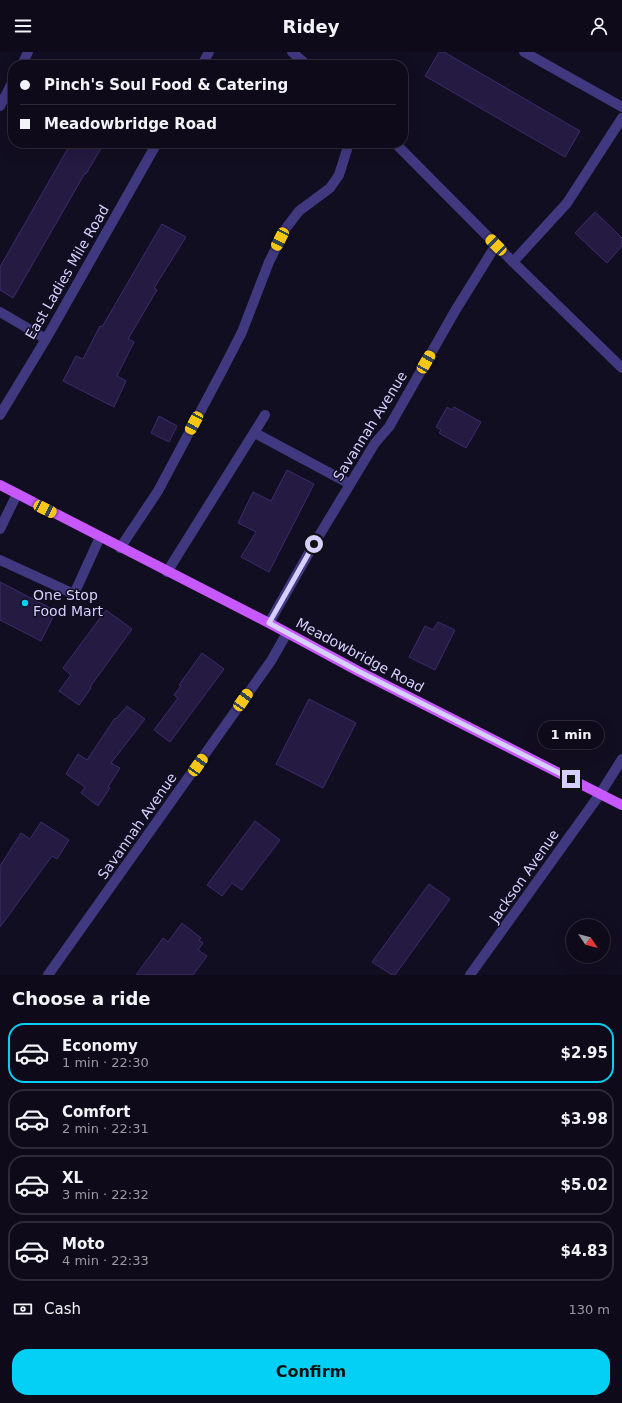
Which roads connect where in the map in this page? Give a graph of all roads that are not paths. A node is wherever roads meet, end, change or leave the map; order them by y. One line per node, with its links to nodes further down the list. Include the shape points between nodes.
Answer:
1 (292, 52): 3 (street)
2 (524, 52): 6 (street)
3 (301, 60)
4 (8, 91): 5 (street)
5 (0, 106)
6 (622, 107)
7 (622, 118): 12 (street, via 567,203)
8 (154, 148): 14 (street, East Ladies Mile Road)
9 (347, 148): 24 (street, via 338,175 330,188 299,211 286,228 269,262 242,332 158,491)
10 (400, 148): 11 (street)
11 (496, 245): 12 (street); 19 (street, Savannah Avenue, via 389,427 375,443)
12 (513, 262): 15 (street)
13 (0, 312): 14 (street)
14 (46, 339): 16 (street, East Ladies Mile Road)
15 (622, 368)
16 (0, 415)
17 (265, 415): 18 (street)
18 (255, 433): 19 (street); 26 (street)
19 (350, 484): 27 (street, Savannah Avenue)
20 (0, 485): 21 (main road, Meadowbridge Road)
21 (17, 494): 22 (street); 23 (main road, Meadowbridge Road)
22 (0, 529)
23 (100, 537): 24 (main road, Meadowbridge Road); 25 (street, via 74,594)
24 (120, 548): 26 (main road, Meadowbridge Road)
25 (0, 560)
26 (167, 572): 27 (main road, Meadowbridge Road)
27 (269, 623): 28 (main road, Meadowbridge Road)
28 (287, 633): 30 (main road, Meadowbridge Road); 32 (street, Savannah Avenue, via 271,661)
29 (622, 759): 30 (street, Jackson Avenue)
30 (600, 794): 31 (main road, Meadowbridge Road); 33 (street, Jackson Avenue)
31 (622, 805)
32 (48, 975)
33 (470, 975)

